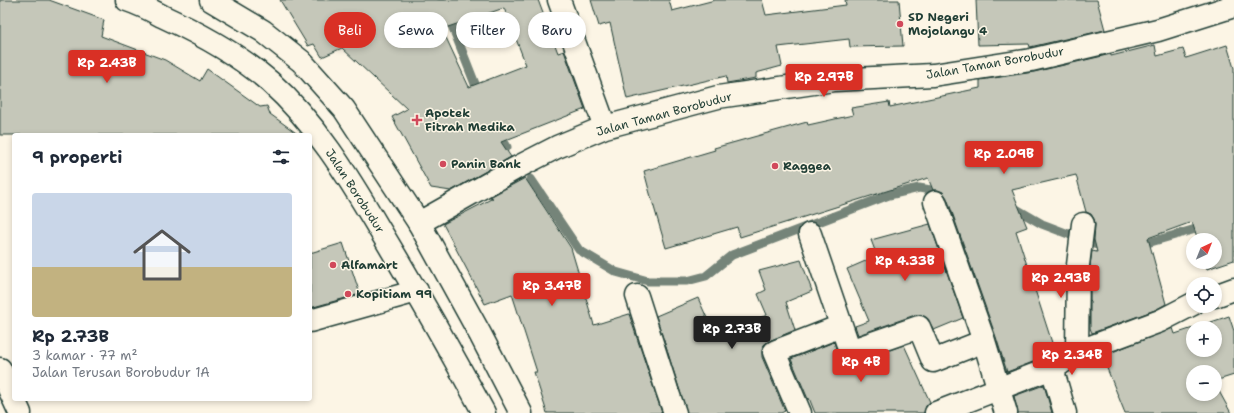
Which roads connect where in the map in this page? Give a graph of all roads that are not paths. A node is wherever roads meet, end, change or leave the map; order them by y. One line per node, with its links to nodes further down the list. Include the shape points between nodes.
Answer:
1 (127, 0): 11 (street, Jalan Borobudur, via 184,26 236,55 270,82 293,106 335,159)
2 (211, 0): 7 (street, via 263,31 300,60 344,109)
3 (559, 0): 5 (street)
4 (1234, 6): 5 (street, Jalan Taman Borobudur, via 1158,30 1031,60 933,75 834,80 718,97)
5 (605, 127): 7 (street, Jalan Taman Borobudur, via 518,167)
6 (935, 202): 17 (street)
7 (419, 223): 24 (street)
8 (810, 234): 16 (street)
9 (1082, 234): 18 (street, via 1078,265)
10 (1234, 289): 12 (street)
11 (416, 291): 15 (street); 23 (street, Jalan Borobudur)
12 (1222, 293)
13 (637, 296): 25 (street)
14 (1186, 308): 18 (street, via 1160,321)
15 (312, 320)
16 (841, 326): 17 (street, via 850,351 919,327 933,361); 26 (street, via 774,352)
17 (984, 341): 21 (street)
18 (1077, 352): 19 (street)
19 (1052, 368): 21 (street); 29 (street)
20 (0, 369): 22 (street)
21 (999, 389): 27 (street); 28 (street)
22 (12, 406)
23 (484, 413)
24 (521, 413)
25 (675, 413)
26 (800, 413)
27 (936, 413)
28 (1006, 413)
29 (1065, 413)

